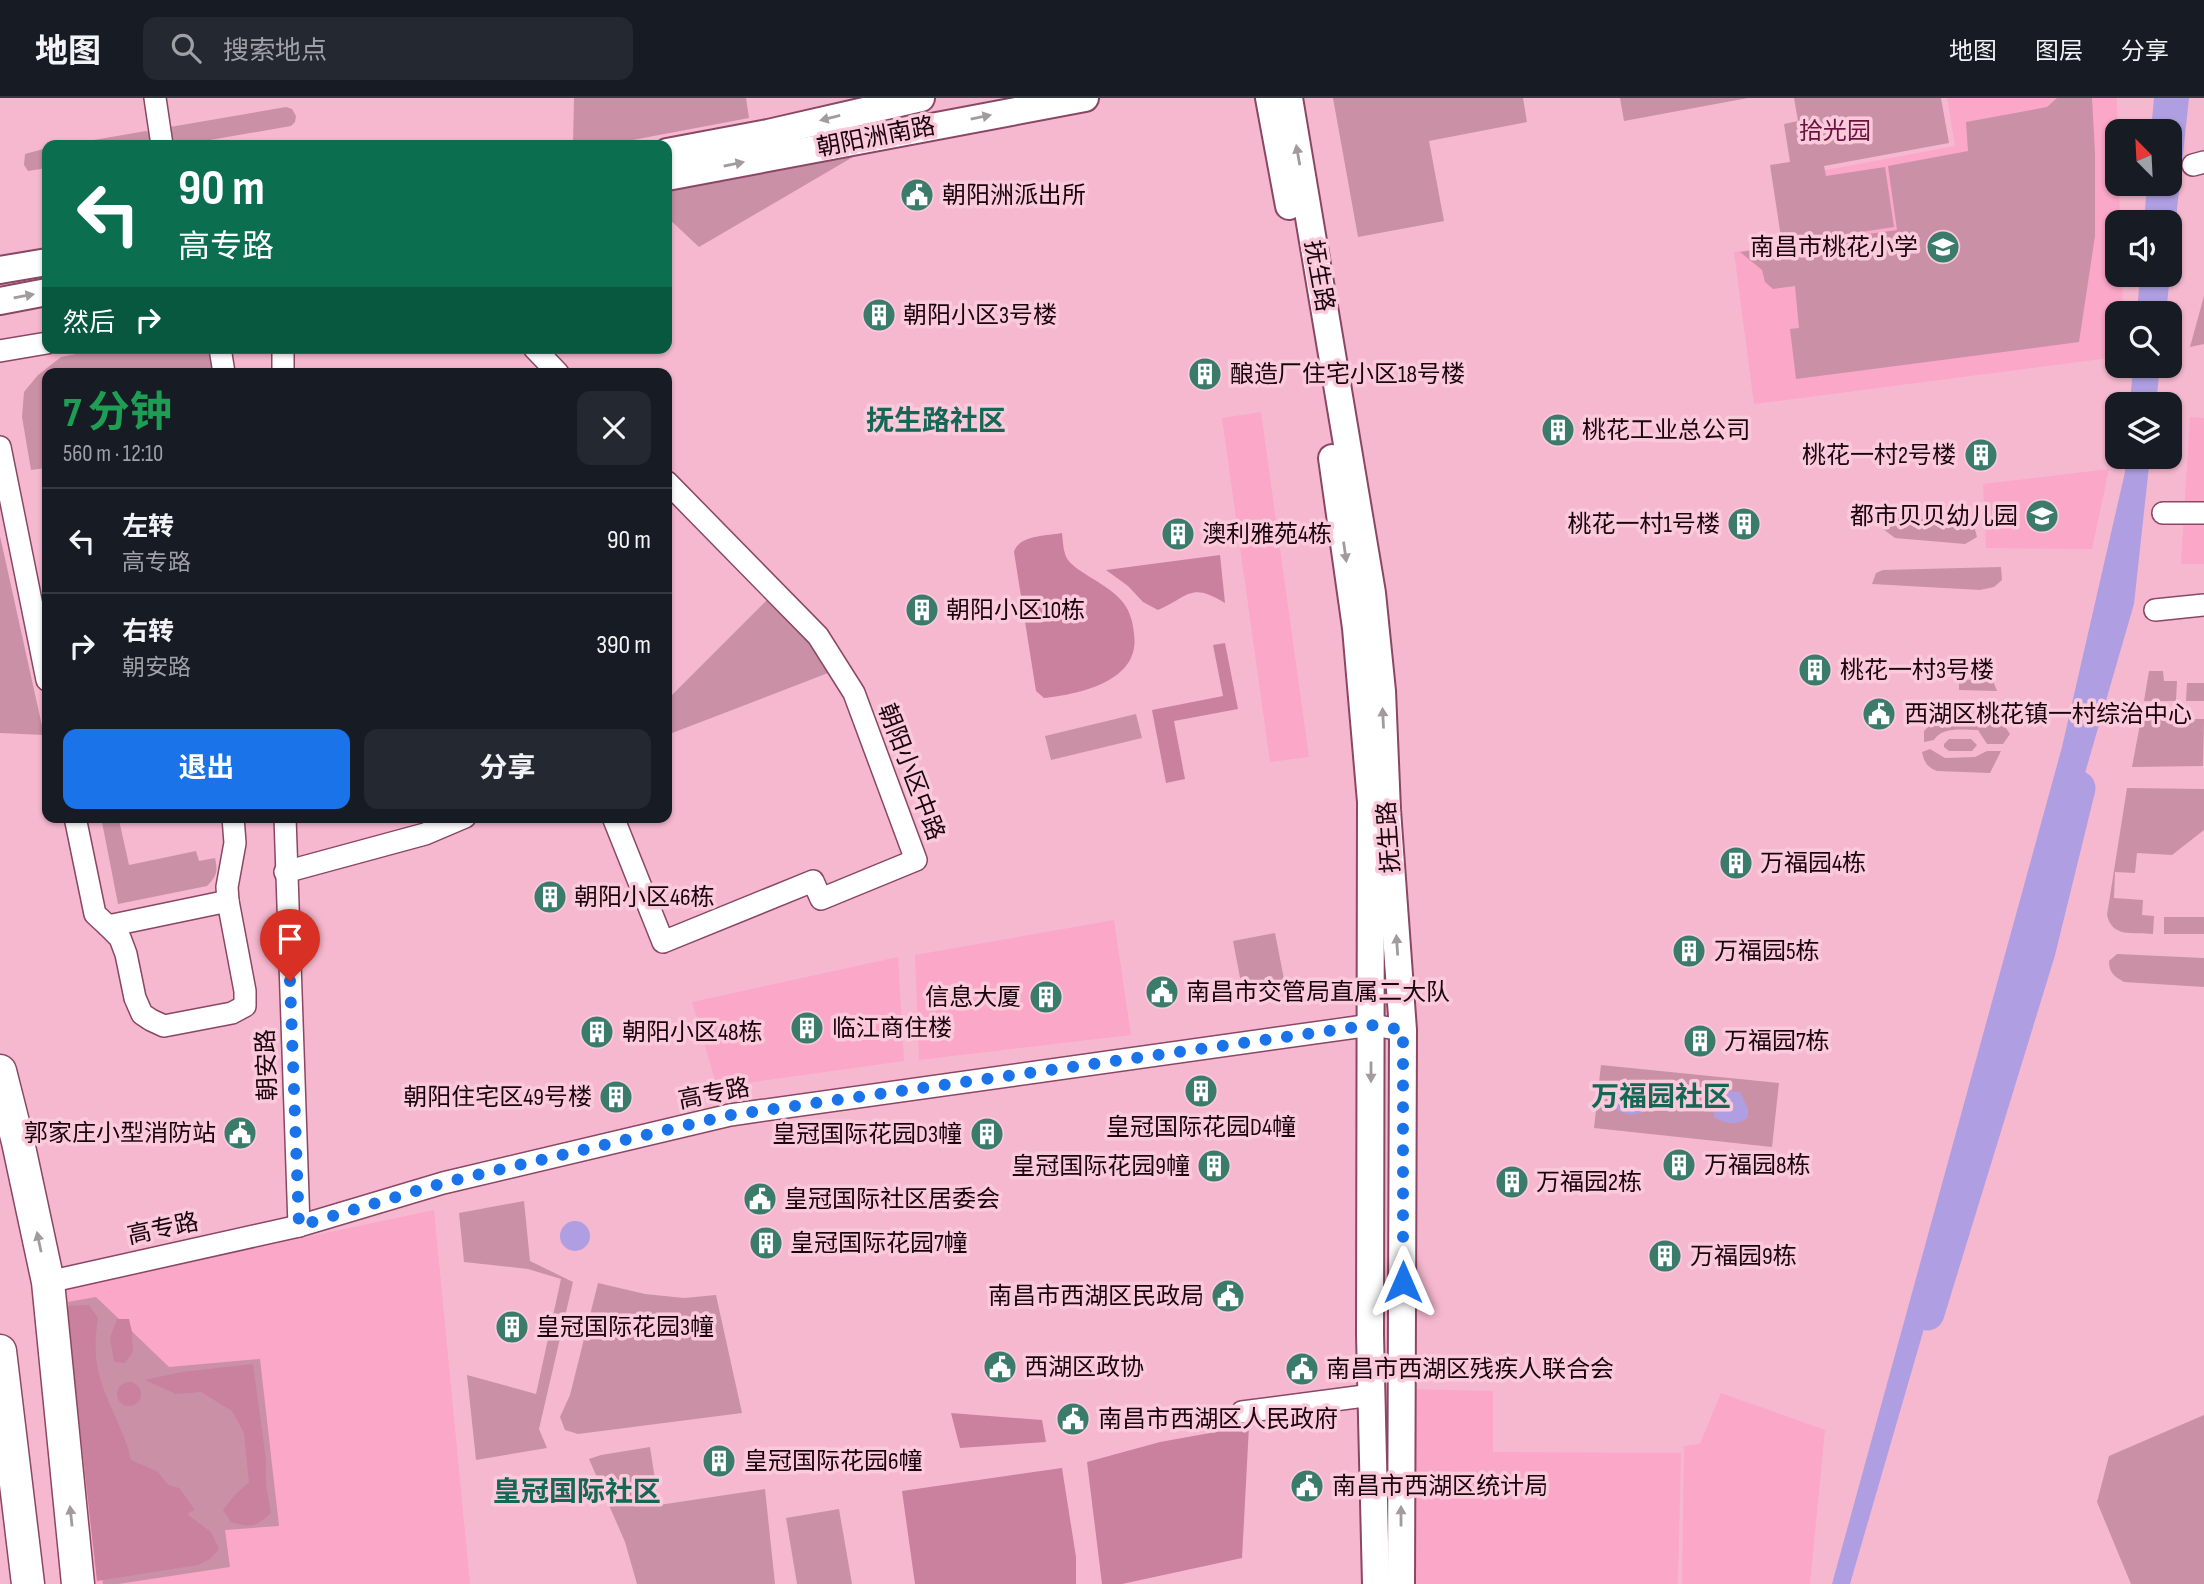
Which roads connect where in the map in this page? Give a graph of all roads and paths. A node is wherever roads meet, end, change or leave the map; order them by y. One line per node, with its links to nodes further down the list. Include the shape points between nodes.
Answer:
1 (155, 98): 6 (street)
2 (921, 98): 7 (main road, 朝阳洲南路, one-way to 7)
3 (1085, 98): 8 (main road, 朝阳洲南路, one-way to 3)
4 (1269, 98): 32 (main road, 抚生路, one-way to 32, via 1319,371 1356,628 1371,802)
5 (1289, 98): 33 (main road, 抚生路, one-way to 5, via 1372,593)
6 (161, 140)
7 (672, 151)
8 (672, 176)
9 (42, 263): 10 (main road)
10 (0, 270)
11 (42, 293): 12 (main road, one-way to 11)
12 (0, 301)
13 (42, 344): 14 (street)
14 (0, 351)
15 (540, 354): 16 (street)
16 (553, 368)
17 (0, 447): 23 (street)
18 (672, 487): 28 (street, 朝阳小区中路, via 818,636 854,693 916,860 821,899 813,881 663,942)
19 (2163, 513): 20 (street)
20 (2204, 513)
21 (2204, 605): 22 (street)
22 (2155, 610)
23 (42, 655)
24 (76, 823): 31 (street, via 94,914)
25 (233, 823): 30 (street)
26 (285, 823): 29 (street, 朝安路)
27 (451, 823): 29 (street)
28 (614, 823)
29 (285, 872): 35 (street, 朝安路)
30 (228, 901): 31 (street); 31 (street, via 245,991 245,1006 232,1013 164,1026 142,1014 120,938)
31 (108, 926)
32 (1371, 1025): 33 (street, 高专路); 35 (street, 高专路, via 730,1115 443,1183); 38 (main road, 抚生路, one-way to 38)
33 (1403, 1030): 43 (main road, 抚生路, one-way to 33)
34 (0, 1071): 36 (highway, one-way to 34)
35 (299, 1226): 36 (street, 高专路)
36 (48, 1282): 41 (highway, one-way to 36)
37 (0, 1352): 40 (highway)
38 (1372, 1395): 39 (street); 42 (main road, 抚生路)
39 (1242, 1412)
40 (28, 1584)
41 (78, 1584)
42 (1377, 1584)
43 (1401, 1584)

